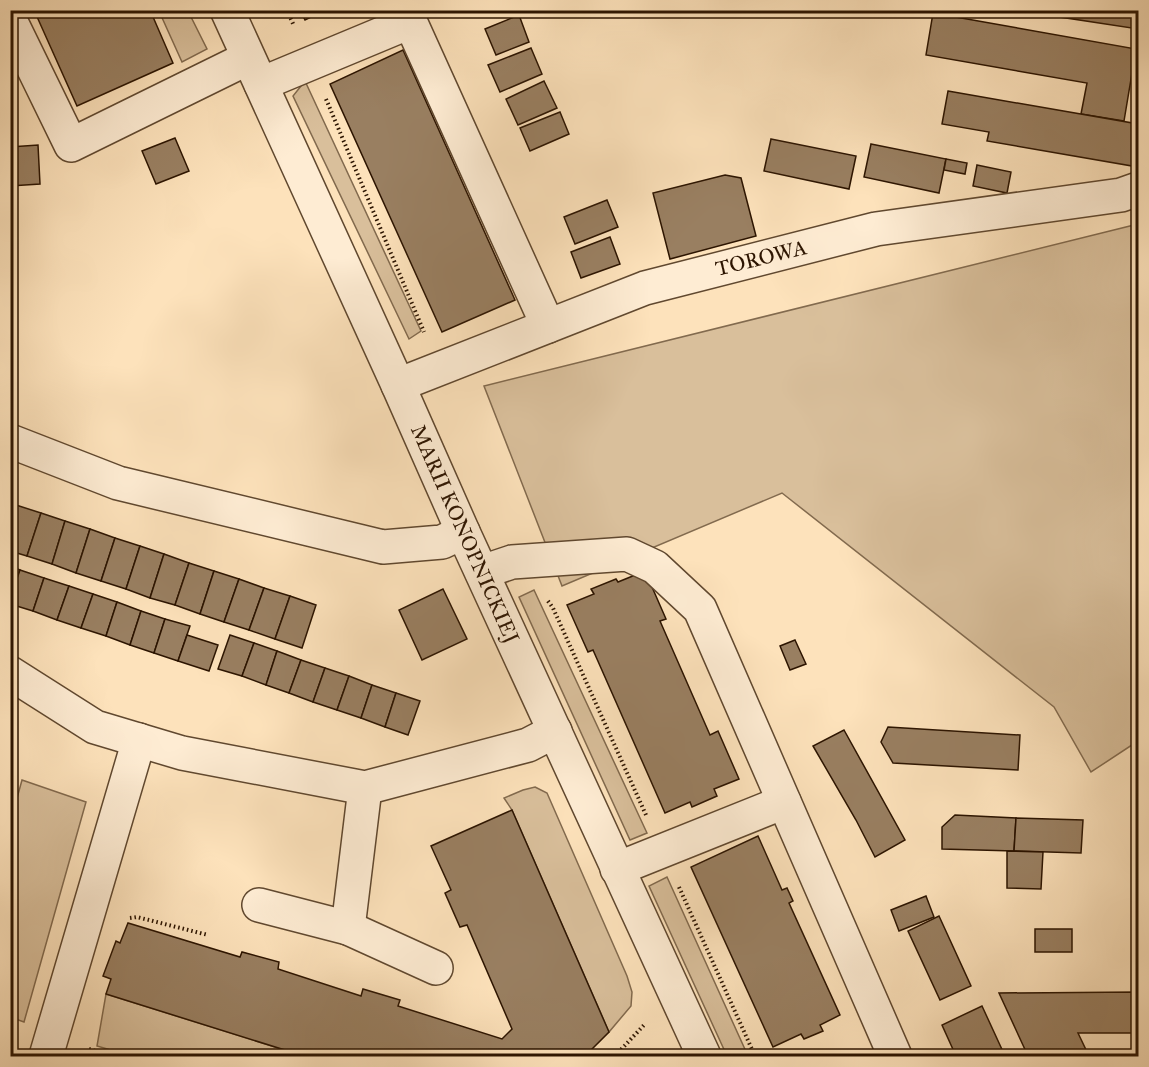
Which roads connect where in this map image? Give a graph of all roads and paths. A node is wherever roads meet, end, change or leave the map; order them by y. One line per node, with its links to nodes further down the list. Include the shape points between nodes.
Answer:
1 (227, 10): 4 (street, MARII KONOPNICKIEJ)
2 (408, 16): 4 (street); 6 (street)
3 (10, 20): 4 (street, via 71,145)
4 (255, 71): 7 (street, MARII KONOPNICKIEJ)
5 (1138, 189): 6 (street, TOROWA, via 1121,195 876,229 645,288)
6 (548, 326): 7 (street, TOROWA)
7 (398, 385): 9 (street, MARII KONOPNICKIEJ)
8 (10, 441): 9 (street, via 118,483 383,547 442,542)
9 (463, 532): 10 (street, MARII KONOPNICKIEJ)
10 (482, 572): 12 (street, MARII KONOPNICKIEJ); 15 (street, via 512,562 627,554 655,567 700,609)
11 (10, 673): 13 (street, via 95,727)
12 (555, 731): 14 (street, via 528,745); 16 (street, MARII KONOPNICKIEJ)
13 (139, 740): 14 (street, via 182,753); 26 (street)
14 (365, 788): 19 (street)
15 (784, 802): 16 (street); 25 (street)
16 (617, 869): 28 (street, MARII KONOPNICKIEJ)
17 (259, 906): 19 (street)
18 (128, 918): 20 (path)
19 (348, 928): 21 (street)
20 (208, 935)
21 (436, 968)
22 (646, 1023): 27 (path)
23 (90, 1039): 24 (path)
24 (90, 1050)
25 (887, 1054)
26 (46, 1056)
27 (615, 1056)
28 (704, 1056)

